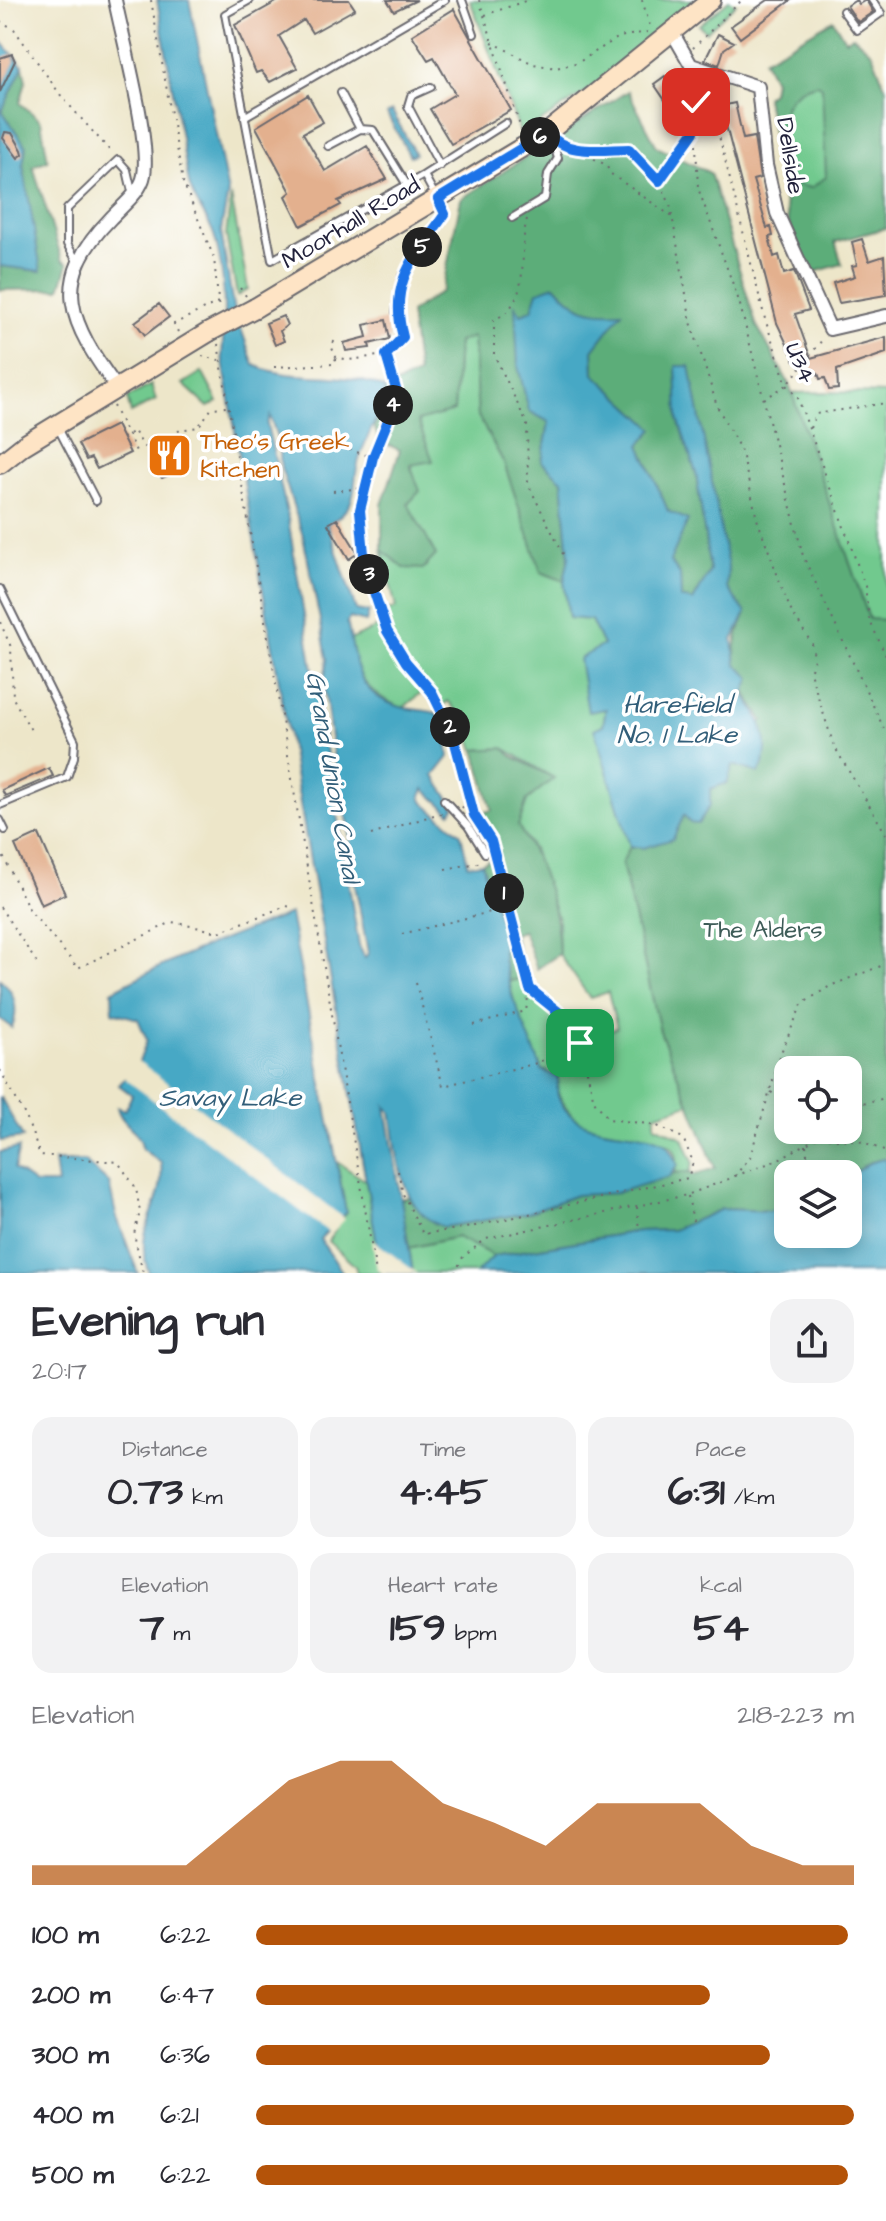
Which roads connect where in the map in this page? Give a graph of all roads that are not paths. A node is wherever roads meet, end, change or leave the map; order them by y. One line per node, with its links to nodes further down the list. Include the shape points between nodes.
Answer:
1 (115, 0): 20 (street, via 144,157 144,177)
2 (250, 0): 12 (lane, via 225,14)
3 (445, 0): 12 (lane)
4 (462, 0): 8 (lane)
5 (711, 0): 9 (street, Moorhall Road)
6 (873, 0): 7 (lane, via 881,13 857,30)
7 (843, 11)
8 (474, 34)
9 (664, 34): 15 (street, Moorhall Road); 25 (street, Dellside, via 691,65 758,87 777,213 827,334)
10 (431, 87): 17 (lane, via 411,96 408,106)
11 (341, 93): 14 (lane)
12 (244, 117): 19 (lane, via 272,260)
13 (506, 123): 17 (lane)
14 (360, 129): 16 (lane); 19 (lane, via 373,130)
15 (550, 135): 21 (street, Moorhall Road); 22 (lane, via 558,158 548,174 545,198)
16 (328, 146)
17 (440, 166): 18 (lane)
18 (424, 175): 19 (lane); 21 (lane)
19 (407, 185)
20 (133, 196): 23 (street); 23 (lane, via 127,170 118,160 67,209 67,244)
21 (438, 199): 24 (lane, via 445,214 402,276); 26 (street, Moorhall Road, bridge, via 251,303)
22 (512, 218)
23 (77, 261): 26 (street, via 72,311)
24 (396, 312)
25 (886, 316)
26 (114, 395): 27 (street, Moorhall Road)
27 (57, 425): 28 (street, Moorhall Road); 29 (lane)
28 (0, 464)
29 (96, 501)
30 (0, 589): 32 (lane, via 75,741 67,777)
31 (444, 800): 35 (lane)
32 (0, 805)
33 (0, 820): 34 (lane)
34 (5, 830)
35 (485, 853)

